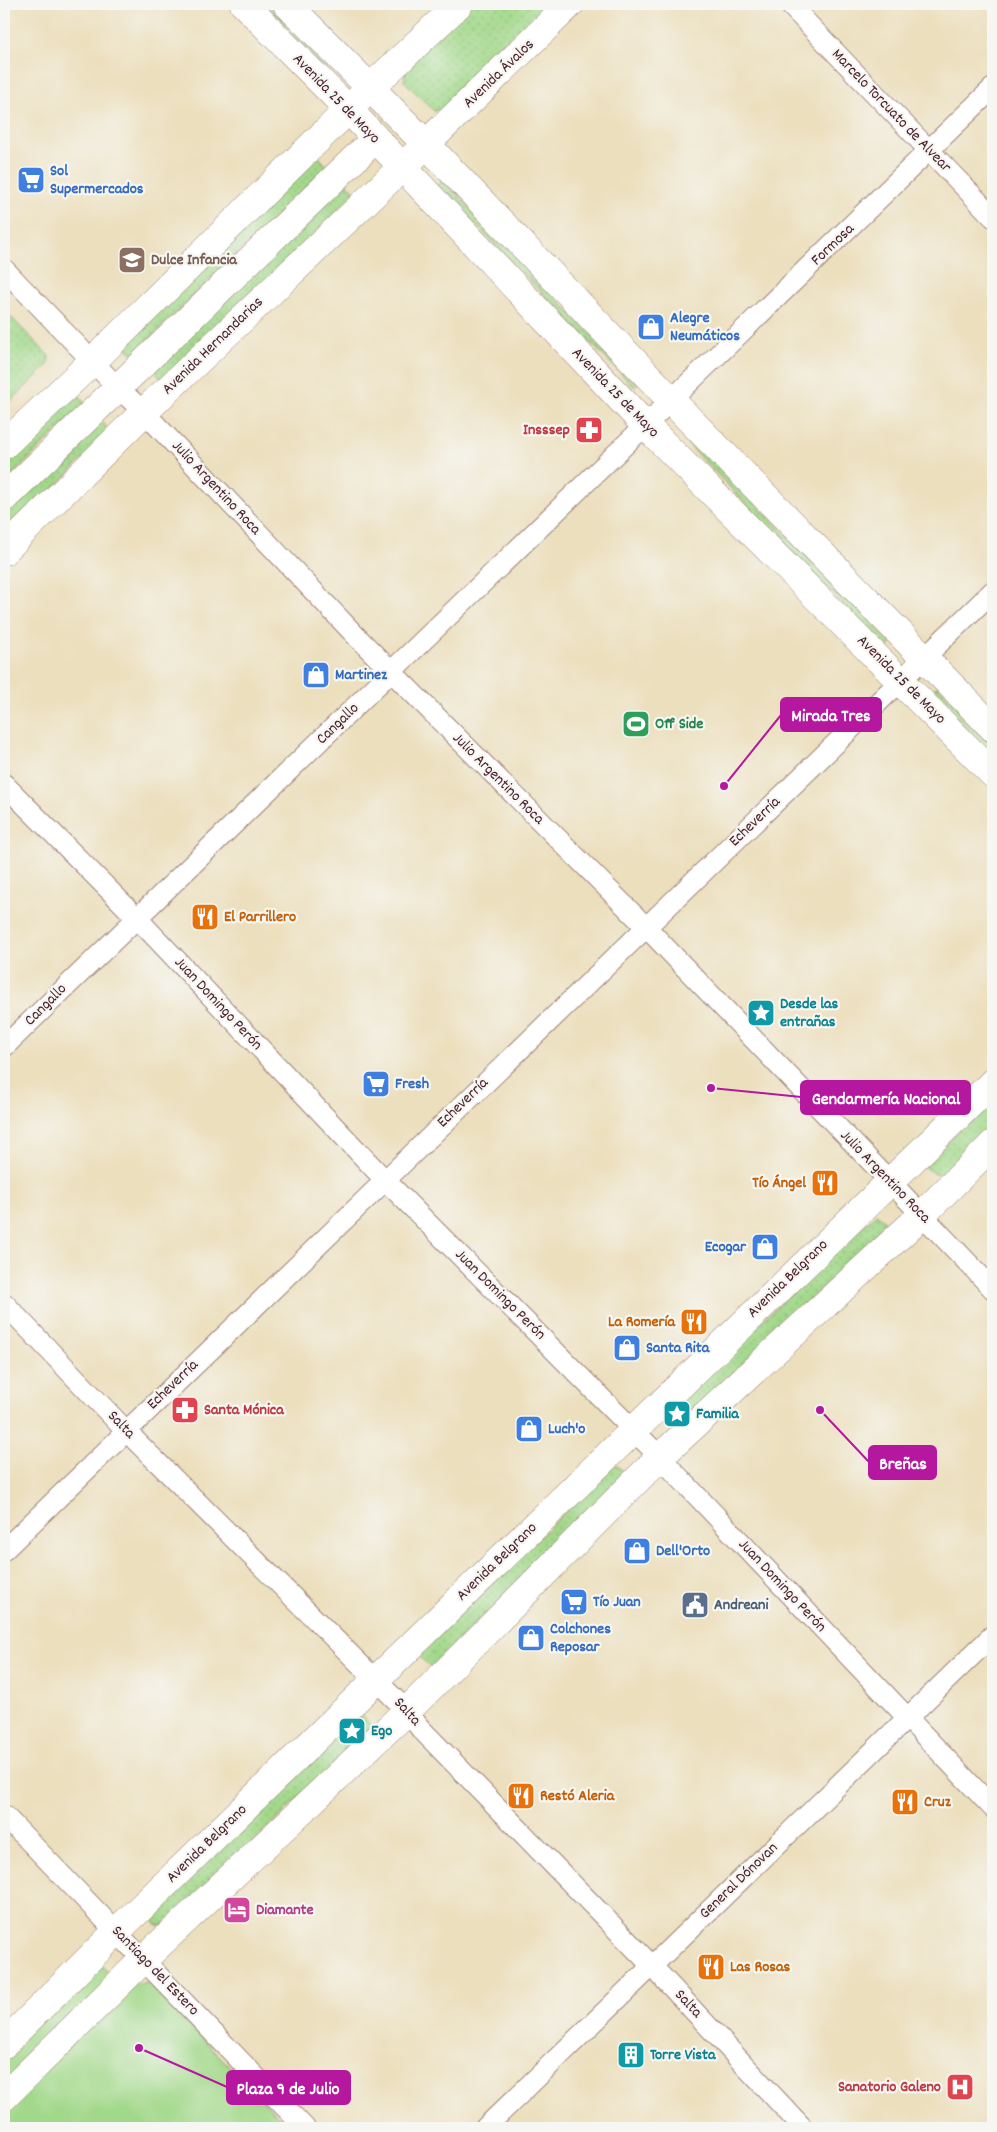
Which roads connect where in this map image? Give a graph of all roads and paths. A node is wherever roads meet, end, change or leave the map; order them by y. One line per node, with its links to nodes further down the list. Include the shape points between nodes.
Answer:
1 (244, 4): 8 (main road, Avenida 25 de Mayo)
2 (287, 4): 6 (main road, Avenida 25 de Mayo)
3 (459, 4): 6 (main road)
4 (570, 4): 10 (main road, Avenida Ávalos)
5 (788, 4): 11 (street, Marcelo Torcuato de Alvear)
6 (370, 88): 8 (main road); 10 (main road, Avenida 25 de Mayo)
7 (993, 88): 11 (street, Formosa)
8 (349, 110): 9 (main road, Avenida 25 de Mayo); 15 (main road)
9 (375, 139): 12 (main road, Avenida 25 de Mayo); 16 (main road)
10 (426, 144): 12 (main road, Avenida Hernandarias); 17 (main road, Avenida 25 de Mayo)
11 (929, 151): 13 (street, Marcelo Torcuato de Alvear); 17 (street, Formosa)
12 (402, 166): 18 (main road, Avenida Hernandarias); 19 (main road, Avenida 25 de Mayo)
13 (993, 217)
14 (4, 269): 15 (street, Julio Argentino Roca)
15 (93, 361): 16 (street, Julio Argentino Roca); 20 (main road)
16 (118, 388): 18 (street, Julio Argentino Roca); 21 (main road)
17 (672, 401): 19 (street, Cangallo); 24 (main road, Avenida 25 de Mayo)
18 (144, 412): 22 (main road, Avenida Hernandarias); 25 (street, Julio Argentino Roca)
19 (646, 426): 25 (street, Cangallo); 26 (main road, Avenida 25 de Mayo)
20 (4, 445)
21 (4, 498)
22 (4, 551)
23 (993, 591): 24 (street, Echeverría)
24 (925, 658): 26 (street, Echeverría); 27 (main road, Avenida 25 de Mayo)
25 (392, 672): 30 (street, Cangallo); 31 (street, Julio Argentino Roca)
26 (902, 680): 28 (main road, Avenida 25 de Mayo); 31 (street, Echeverría)
27 (993, 728)
28 (993, 774)
29 (4, 784): 30 (street, Juan Domingo Perón)
30 (136, 917): 32 (street, Cangallo); 35 (street, Juan Domingo Perón)
31 (646, 927): 35 (street, Echeverría); 36 (street, Julio Argentino Roca)
32 (4, 1047)
33 (993, 1082): 36 (main road, Avenida Belgrano)
34 (993, 1144): 37 (main road)
35 (384, 1179): 40 (street, Juan Domingo Perón); 41 (street, Echeverría)
36 (890, 1181): 37 (street, Julio Argentino Roca); 40 (main road, Avenida Belgrano)
37 (922, 1215): 38 (street, Julio Argentino Roca); 42 (main road)
38 (993, 1289)
39 (4, 1303): 41 (street, Salta)
40 (633, 1430): 42 (street, Juan Domingo Perón); 45 (main road, Avenida Belgrano)
41 (126, 1431): 43 (street, Echeverría); 45 (street, Salta)
42 (660, 1457): 46 (main road); 47 (street, Juan Domingo Perón)
43 (4, 1550)
44 (993, 1635): 47 (street, General Dónovan)
45 (376, 1679): 46 (street, Salta); 50 (main road, Avenida Belgrano)
46 (407, 1711): 51 (main road); 52 (street, Salta)
47 (908, 1720): 48 (street, Juan Domingo Perón); 52 (street, General Dónovan)
48 (993, 1808)
49 (4, 1816): 50 (street, Santiago del Estero)
50 (116, 1932): 51 (street, Santiago del Estero); 53 (main road, Avenida Belgrano)
51 (144, 1959): 54 (main road); 55 (street, Santiago del Estero)
52 (651, 1965): 56 (street, General Dónovan); 57 (street, Salta)
53 (4, 2044)
54 (4, 2097)
55 (305, 2128)
56 (486, 2128)
57 (803, 2128)

